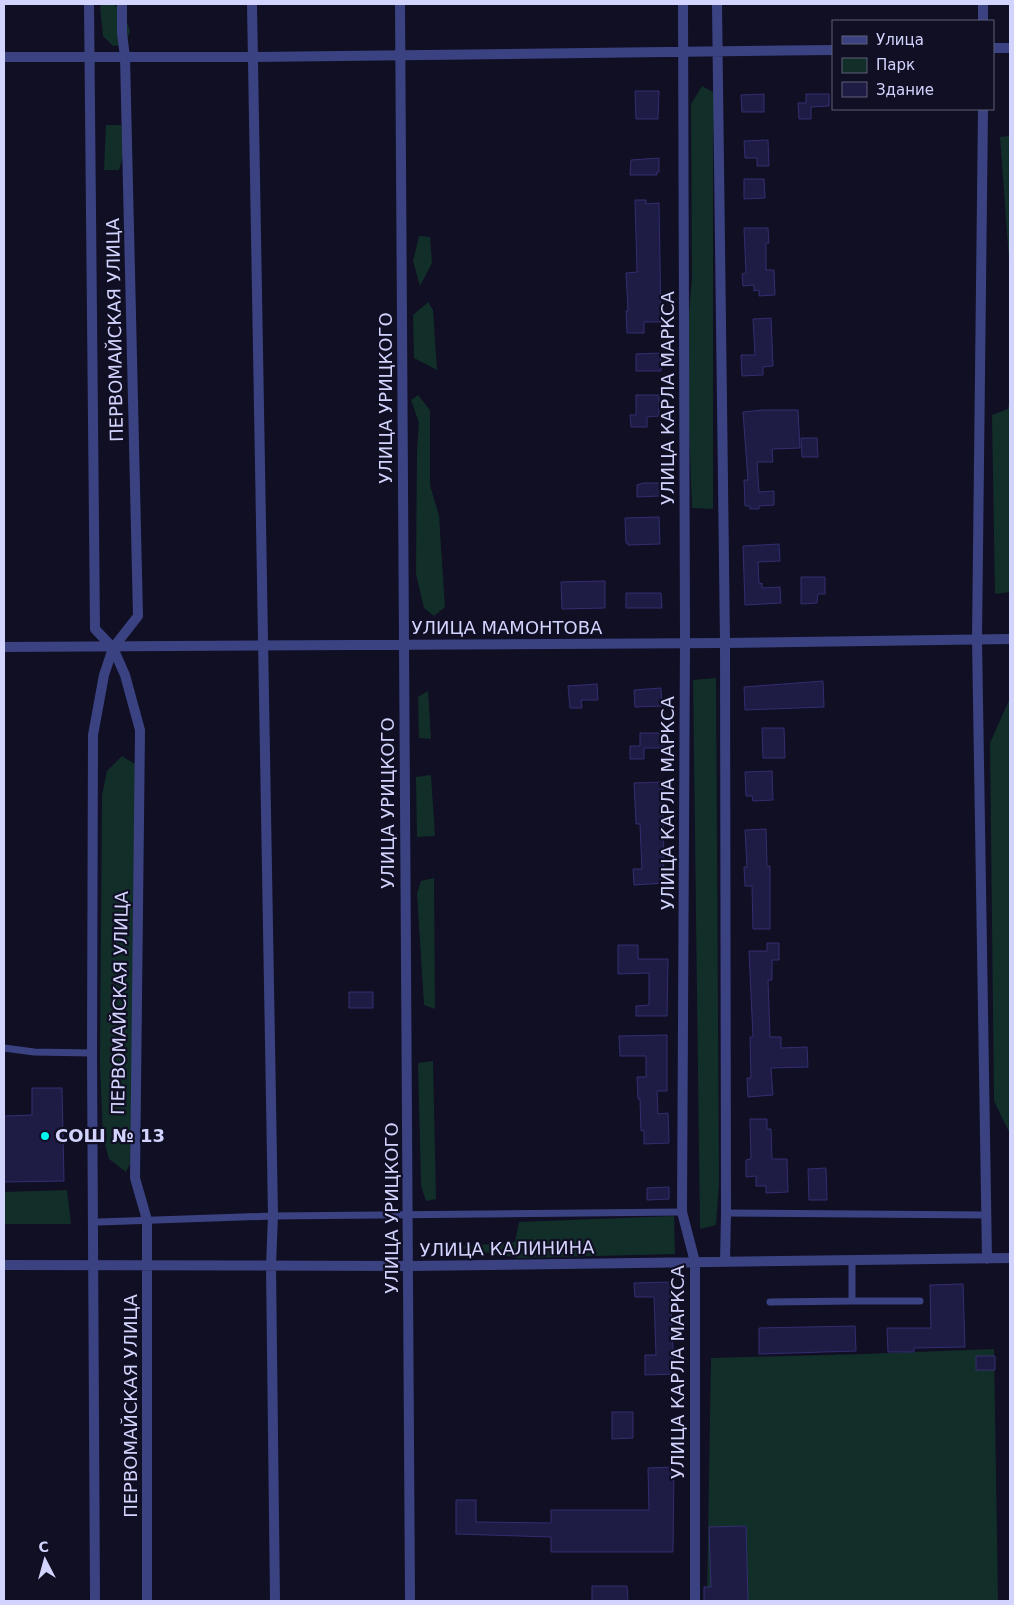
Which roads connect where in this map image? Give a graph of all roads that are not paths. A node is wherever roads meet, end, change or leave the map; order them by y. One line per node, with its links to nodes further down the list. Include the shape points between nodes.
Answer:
1 (89, 4): 16 (street, ПЕРВОМАЙСКАЯ УЛИЦА)
2 (122, 4): 17 (street, ПЕРВОМАЙСКАЯ УЛИЦА)
3 (252, 4): 18 (street)
4 (400, 4): 14 (street, УЛИЦА УРИЦКОГО)
5 (683, 4): 12 (street, УЛИЦА КАРЛА МАРКСА)
6 (717, 4): 13 (street)
7 (983, 4): 8 (street)
8 (983, 20)
9 (994, 48): 10 (street)
10 (1010, 48)
11 (832, 50): 13 (street)
12 (683, 52): 13 (street); 14 (street); 22 (street, УЛИЦА КАРЛА МАРКСА)
13 (717, 52): 23 (street)
14 (401, 55): 18 (street); 24 (street, УЛИЦА УРИЦКОГО)
15 (4, 57): 16 (street)
16 (89, 57): 17 (street); 27 (street, ПЕРВОМАЙСКАЯ УЛИЦА, via 95,630)
17 (125, 57): 18 (street); 27 (street, ПЕРВОМАЙСКАЯ УЛИЦА, via 138,616)
18 (253, 57): 25 (street)
19 (983, 110): 20 (street)
20 (977, 639): 21 (street, УЛИЦА МАМОНТОВА); 23 (street, УЛИЦА МАМОНТОВА); 33 (street)
21 (1010, 639)
22 (685, 642): 23 (street, УЛИЦА МАМОНТОВА); 24 (street, УЛИЦА МАМОНТОВА); 30 (street, УЛИЦА КАРЛА МАРКСА)
23 (725, 643): 31 (street)
24 (403, 645): 25 (street, УЛИЦА МАМОНТОВА); 32 (street, УЛИЦА УРИЦКОГО)
25 (264, 646): 27 (street, УЛИЦА МАМОНТОВА); 34 (street)
26 (4, 648): 27 (street, УЛИЦА МАМОНТОВА)
27 (113, 648): 29 (street, ПЕРВОМАЙСКАЯ УЛИЦА, via 104,675 93,735); 35 (street, ПЕРВОМАЙСКАЯ УЛИЦА, via 125,675 140,730 134,1178)
28 (4, 1048): 29 (lane)
29 (92, 1054): 43 (street, ПЕРВОМАЙСКАЯ УЛИЦА)
30 (682, 1212): 32 (lane); 40 (street, УЛИЦА КАРЛА МАРКСА)
31 (726, 1213): 33 (lane); 41 (street)
32 (408, 1215): 34 (lane); 46 (street, УЛИЦА УРИЦКОГО)
33 (987, 1215): 38 (street)
34 (273, 1216): 35 (lane); 45 (street)
35 (147, 1220): 36 (lane); 44 (street, ПЕРВОМАЙСКАЯ УЛИЦА)
36 (99, 1222)
37 (1010, 1258): 38 (street, УЛИЦА КАЛИНИНА)
38 (987, 1259): 39 (street, УЛИЦА КАЛИНИНА)
39 (852, 1260): 41 (street, УЛИЦА КАЛИНИНА); 47 (lane)
40 (695, 1262): 41 (street, УЛИЦА КАЛИНИНА); 46 (street, УЛИЦА КАЛИНИНА); 54 (street, УЛИЦА КАРЛА МАРКСА)
41 (725, 1262)
42 (4, 1265): 43 (street, УЛИЦА КАЛИНИНА)
43 (92, 1265): 44 (street, УЛИЦА КАЛИНИНА); 50 (street, ПЕРВОМАЙСКАЯ УЛИЦА)
44 (147, 1265): 45 (street, УЛИЦА КАЛИНИНА); 51 (street, ПЕРВОМАЙСКАЯ УЛИЦА)
45 (271, 1266): 46 (street, УЛИЦА КАЛИНИНА); 52 (street)
46 (409, 1266): 53 (street, УЛИЦА УРИЦКОГО)
47 (852, 1301): 48 (lane); 49 (lane)
48 (920, 1301)
49 (770, 1302)
50 (96, 1601)
51 (147, 1601)
52 (275, 1601)
53 (410, 1601)
54 (695, 1601)

